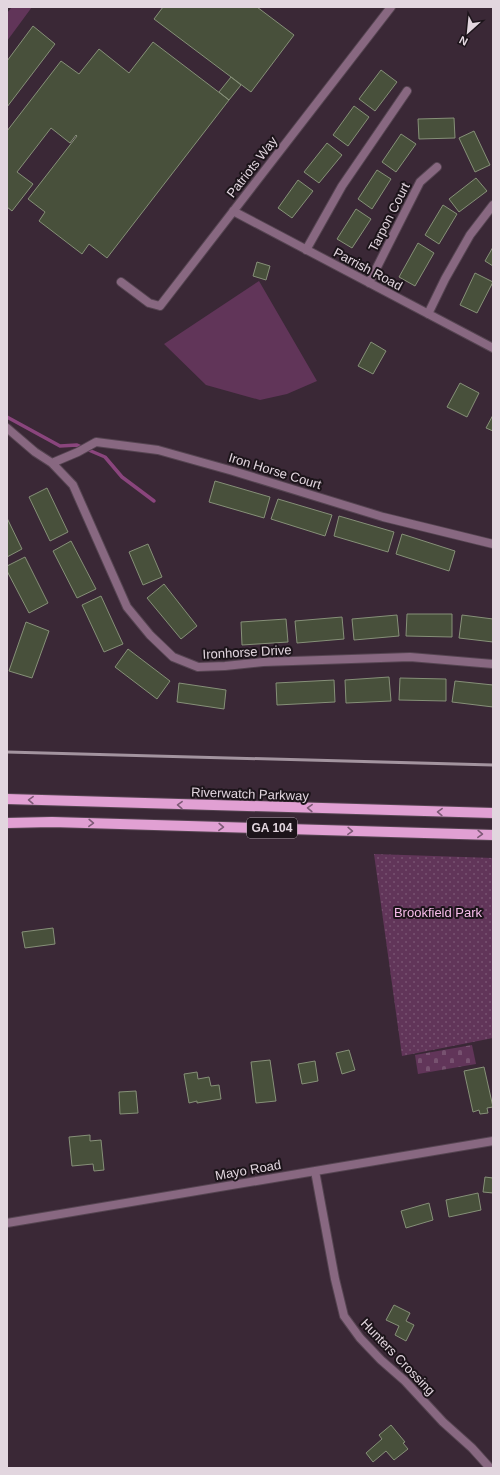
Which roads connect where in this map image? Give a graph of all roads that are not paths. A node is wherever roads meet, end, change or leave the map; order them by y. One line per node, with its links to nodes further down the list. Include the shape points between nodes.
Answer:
1 (391, 7): 5 (street, Patriots Way)
2 (406, 92): 6 (street, via 342,186)
3 (437, 167): 8 (street, Tarpon Court, via 420,182)
4 (493, 205): 9 (street, via 470,235)
5 (233, 211): 6 (street, Parrish Road); 7 (street, Patriots Way, via 160,306 149,303)
6 (306, 250): 8 (street, Parrish Road)
7 (121, 282)
8 (369, 283): 9 (street, Parrish Road)
9 (428, 314): 10 (street, Parrish Road)
10 (492, 345)
11 (7, 428): 12 (street, Ironhorse Drive)
12 (52, 463): 13 (street, Iron Horse Court, via 96,442 158,450 383,517); 14 (street, Ironhorse Drive, via 73,485 127,607 150,635 173,657 198,667 410,657)
13 (493, 544)
14 (493, 664)
15 (7, 799): 16 (main road, Riverwatch Parkway / GA 104, one-way to 15)
16 (493, 813)
17 (7, 823): 18 (main road, GA 104, one-way to 18, via 52,822)
18 (493, 835)
19 (493, 1141): 20 (street, Mayo Road)
20 (315, 1170): 21 (street, Mayo Road); 22 (street, Hunters Crossing, via 344,1316 381,1360)
21 (7, 1223)
22 (490, 1468)

